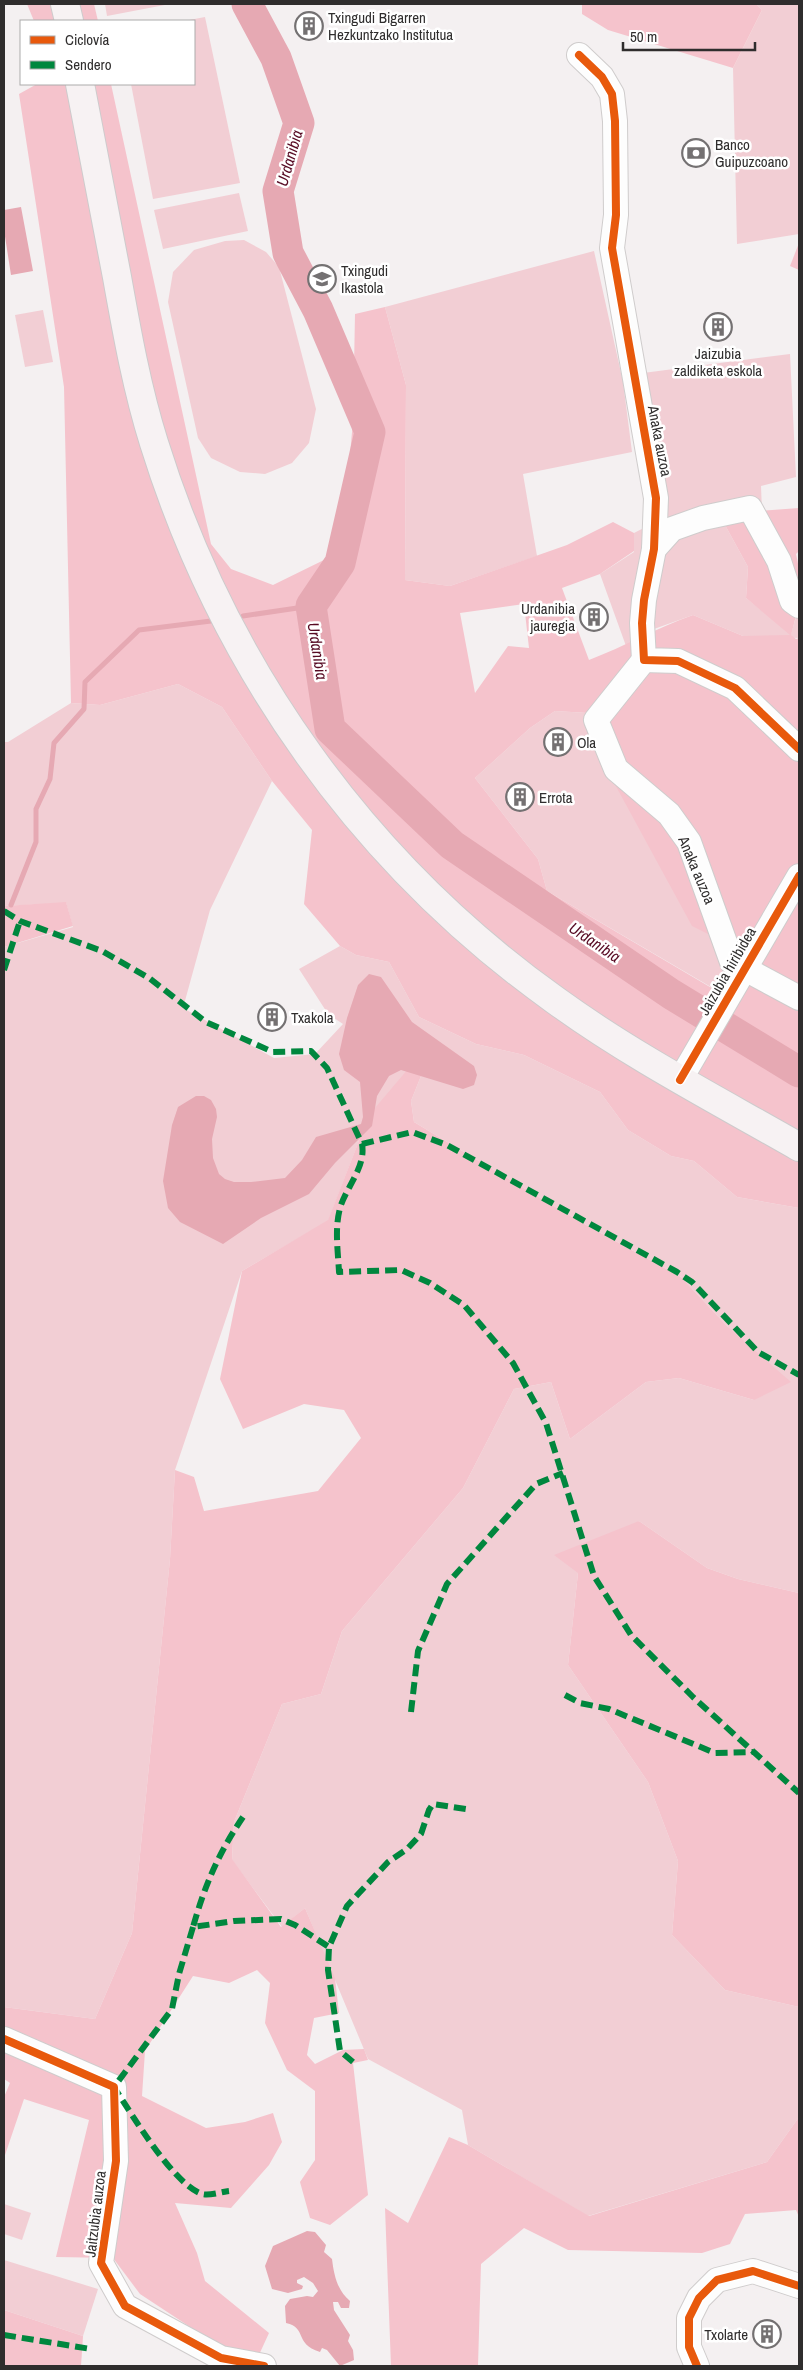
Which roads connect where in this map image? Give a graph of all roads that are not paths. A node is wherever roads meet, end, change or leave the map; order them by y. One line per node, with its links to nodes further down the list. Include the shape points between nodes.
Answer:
1 (65, 4): 2 (main road)
2 (69, 20)
3 (579, 56): 5 (street, Anaka auzoa, via 602,77 612,94 616,205 612,248 654,483)
4 (80, 85): 12 (main road, via 132,357 153,440 197,560 259,681 348,808 425,892 482,944 557,1002)
5 (654, 549): 6 (street, via 672,529 703,518 750,508 779,561 792,601); 7 (street, Anaka auzoa, via 644,600)
6 (799, 606)
7 (644, 660): 8 (street, via 678,661 735,688); 10 (street, Anaka auzoa, via 596,720 616,769 669,814 689,842 732,962)
8 (799, 749)
9 (799, 876): 10 (street, Jaizubia hiribidea)
10 (745, 969): 11 (street); 12 (street, Jaizubia hiribidea)
11 (799, 998)
12 (680, 1080): 13 (main road)
13 (799, 1147)
14 (4, 2039): 16 (street, Jaitzubia auzoa, via 114,2087 116,2161 100,2263 125,2306 221,2358)
15 (799, 2286): 17 (street, via 753,2271 717,2280 699,2298 689,2318 689,2347)
16 (264, 2366)
17 (697, 2366)

